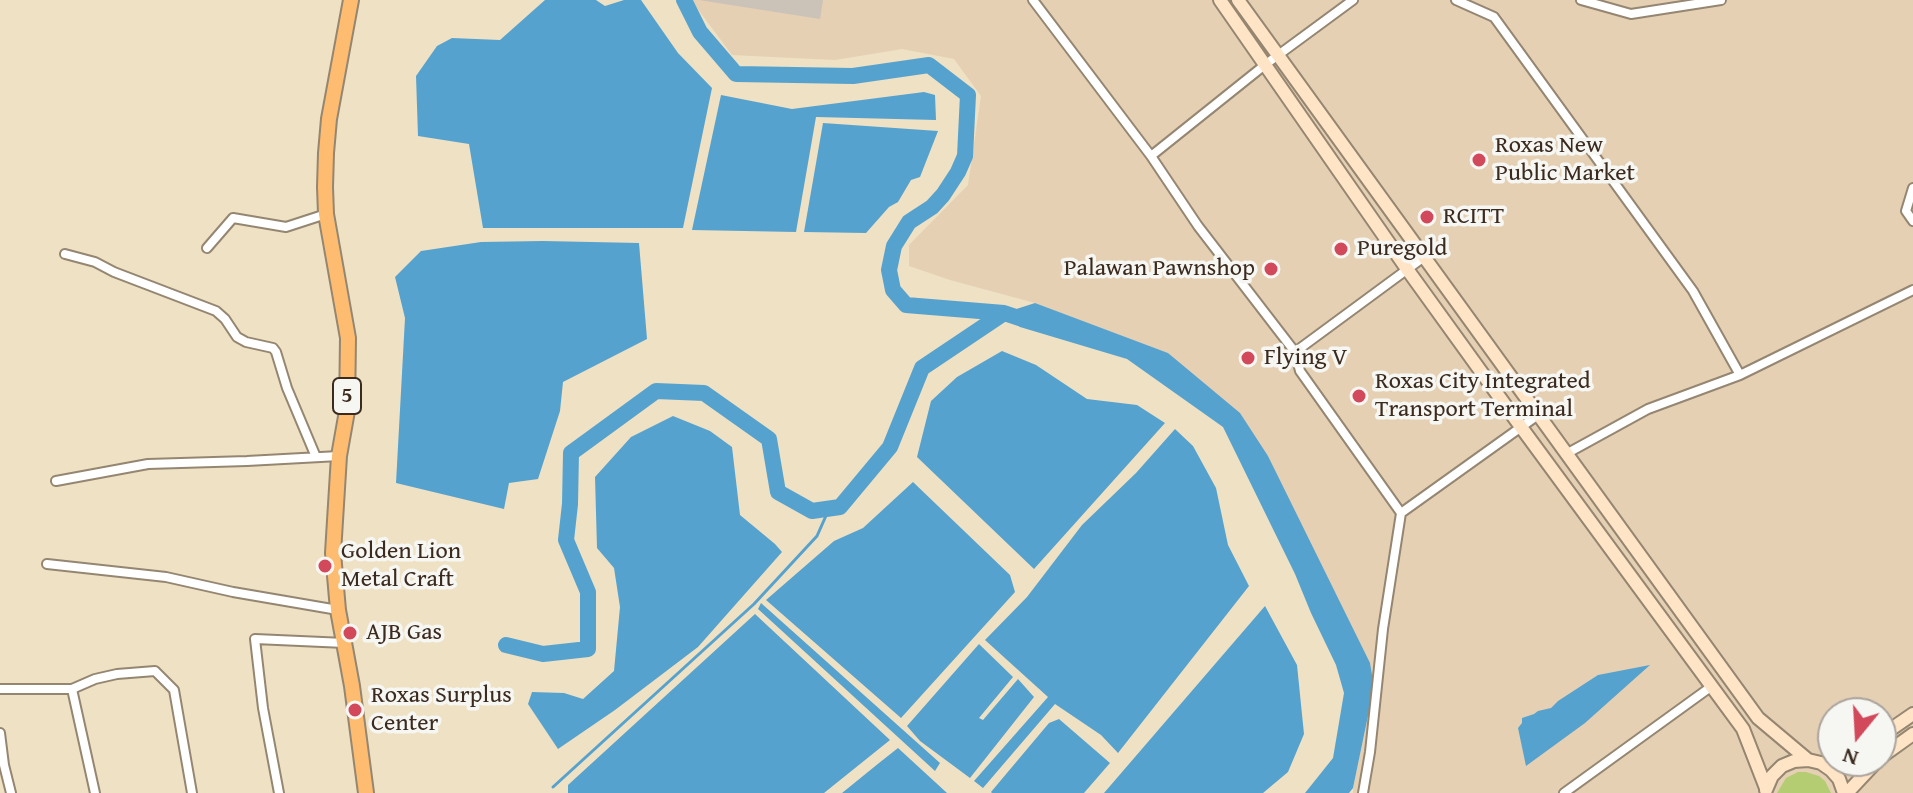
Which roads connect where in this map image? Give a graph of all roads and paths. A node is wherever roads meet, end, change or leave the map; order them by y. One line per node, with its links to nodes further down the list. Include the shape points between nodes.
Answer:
1 (351, 0): 13 (highway, 5, via 329,119)
2 (1033, 0): 11 (street)
3 (1220, 0): 10 (street)
4 (1238, 0): 9 (street)
5 (1353, 0): 9 (street)
6 (1456, 0): 21 (street, via 1494,17 1693,291)
7 (1581, 0): 8 (street, via 1631,14)
8 (1721, 0)
9 (1278, 56): 10 (street); 17 (street)
10 (1266, 64): 11 (street); 18 (street)
11 (1151, 156): 20 (street)
12 (1913, 188): 14 (street, via 1906,211)
13 (326, 214): 15 (street, via 286,227 233,218); 25 (highway, 5, via 348,338 347,411)
14 (1913, 221)
15 (207, 248)
16 (65, 254): 26 (street, via 216,311 237,337 273,348)
17 (1424, 257): 18 (street); 22 (street)
18 (1407, 269): 20 (street); 23 (street)
19 (1913, 290): 21 (street)
20 (1295, 352): 28 (street, via 1300,371)
21 (1740, 375): 24 (street, via 1648,409)
22 (1538, 415): 23 (street); 24 (street)
23 (1521, 427): 28 (street); 32 (street)
24 (1566, 454): 37 (street, via 1758,718)
25 (339, 456): 26 (street); 30 (highway, 5, via 333,553)
26 (316, 457): 27 (street, via 148,464)
27 (56, 481)
28 (1401, 513): 46 (street)
29 (47, 564): 30 (street, via 166,577)
30 (338, 610): 31 (highway, 5)
31 (345, 643): 44 (street, via 255,639); 45 (highway, 5)
32 (1712, 686): 40 (street, via 1743,729); 47 (street)
33 (0, 689): 34 (street)
34 (72, 689): 42 (street); 43 (street, via 117,674 155,671 174,690)
35 (0, 733): 38 (street)
36 (1817, 759): 37 (street)
37 (1811, 760): 40 (street, via 1782,766); 48 (street, via 1835,774)
38 (2, 765): 41 (street)
39 (1862, 777): 48 (street)
40 (1766, 790)
41 (11, 793)
42 (95, 793)
43 (192, 793)
44 (279, 793)
45 (366, 793)
46 (1363, 793)
47 (1564, 793)
48 (1846, 793)

